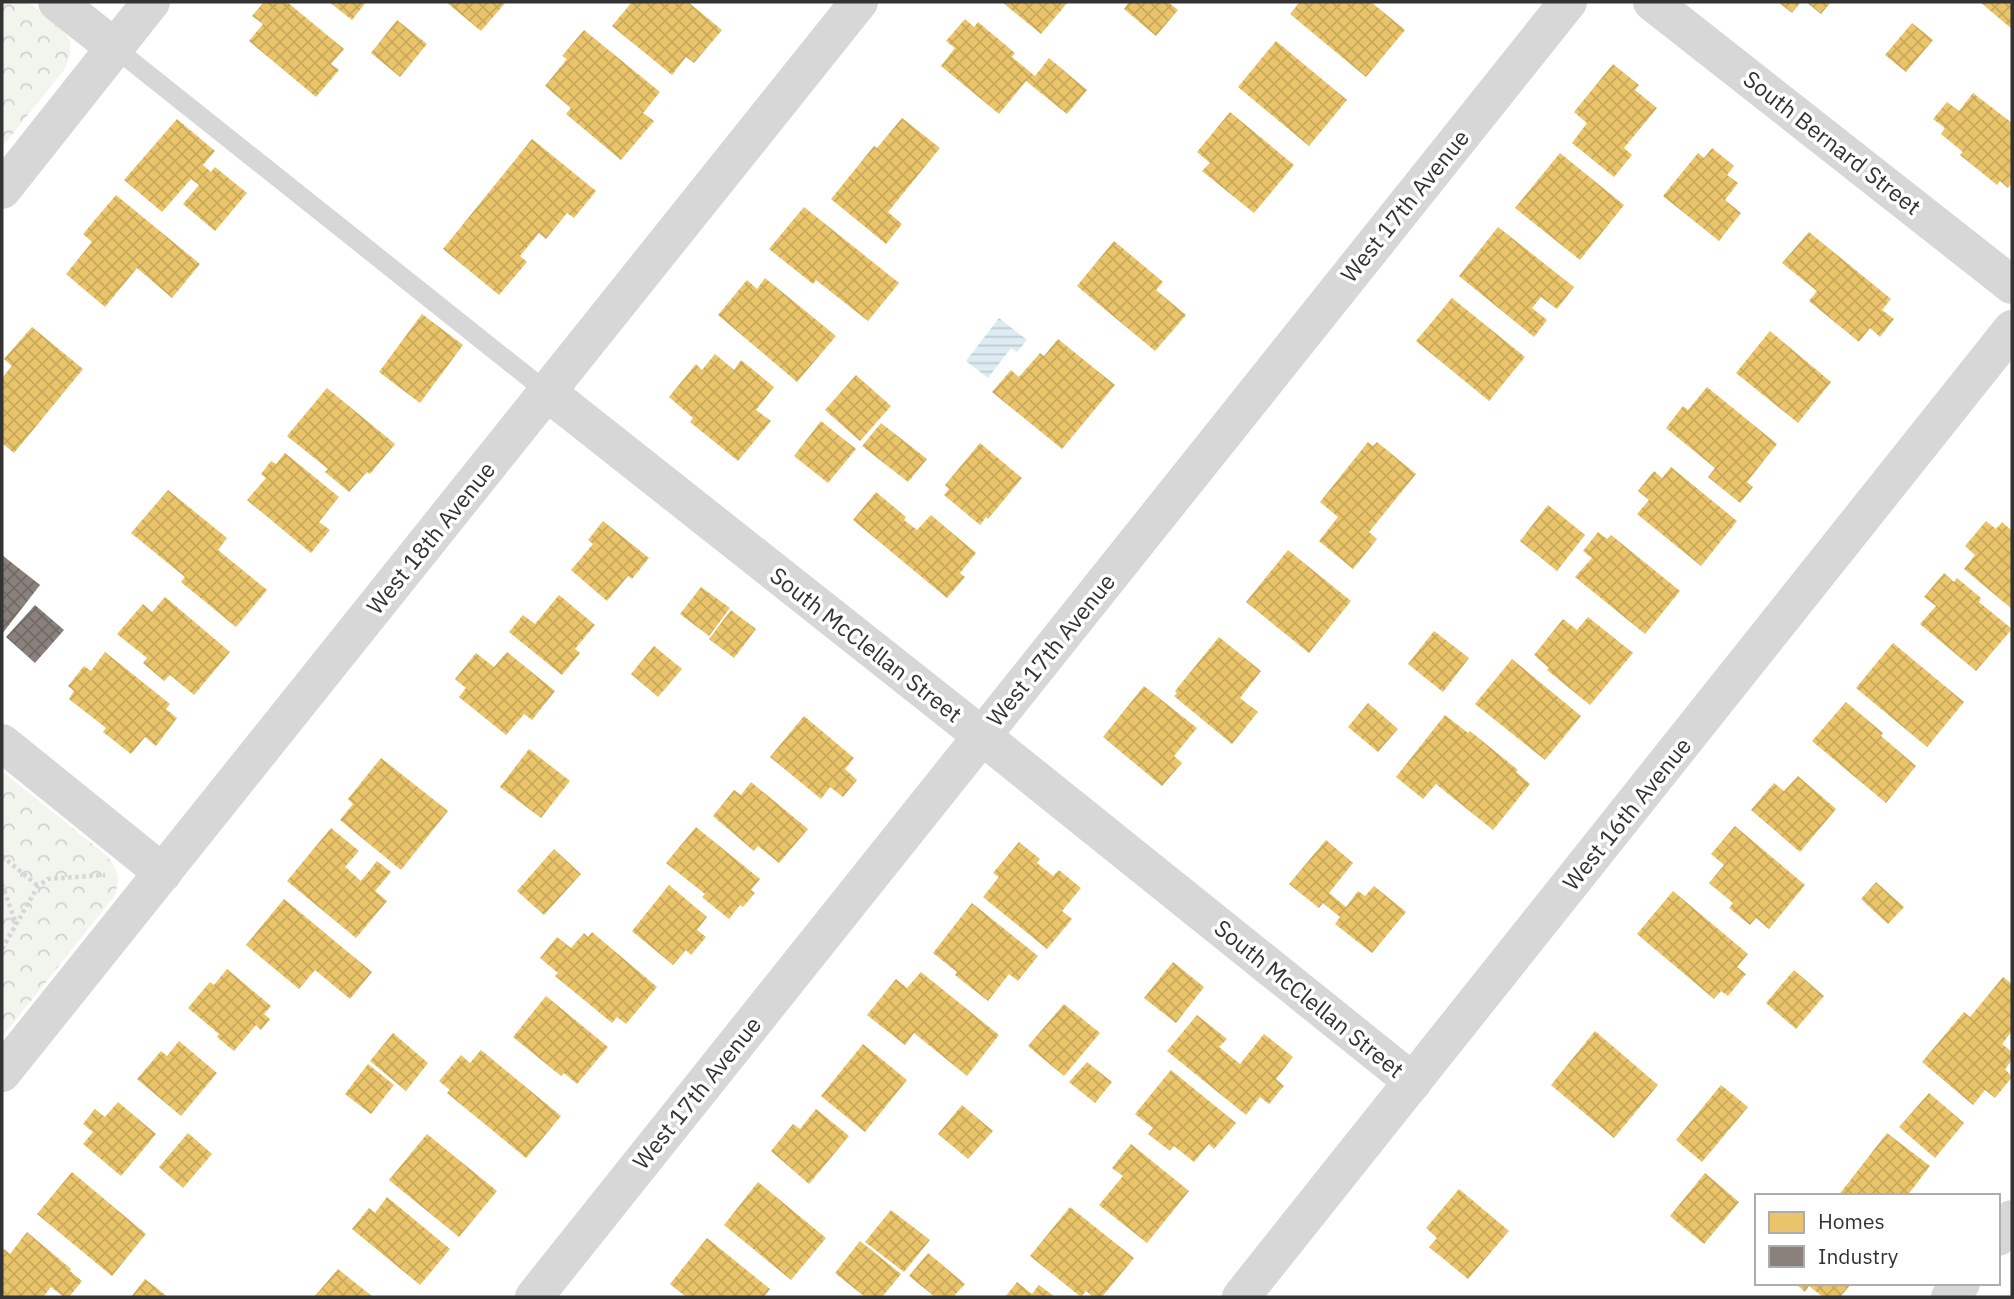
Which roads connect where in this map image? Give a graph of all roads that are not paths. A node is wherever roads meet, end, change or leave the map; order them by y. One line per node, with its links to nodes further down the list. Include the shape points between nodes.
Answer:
1 (57, 2): 6 (street)
2 (151, 2): 6 (street)
3 (859, 2): 10 (street, West 18th Avenue)
4 (1568, 2): 11 (street, West 17th Avenue)
5 (1653, 2): 8 (street, South Bernard Street)
6 (114, 48): 7 (street); 10 (lane)
7 (2, 190)
8 (2012, 285)
9 (2012, 330): 15 (street, West 16th Avenue)
10 (548, 392): 11 (street, South McClellan Street); 13 (street, West 18th Avenue)
11 (982, 736): 15 (street, South McClellan Street); 18 (street, West 17th Avenue)
12 (2, 743): 13 (street)
13 (163, 873): 14 (street, West 18th Avenue)
14 (2, 1073)
15 (1413, 1082): 19 (street, West 16th Avenue)
16 (2012, 1219): 17 (street)
17 (2000, 1234)
18 (534, 1297)
19 (1241, 1297)

